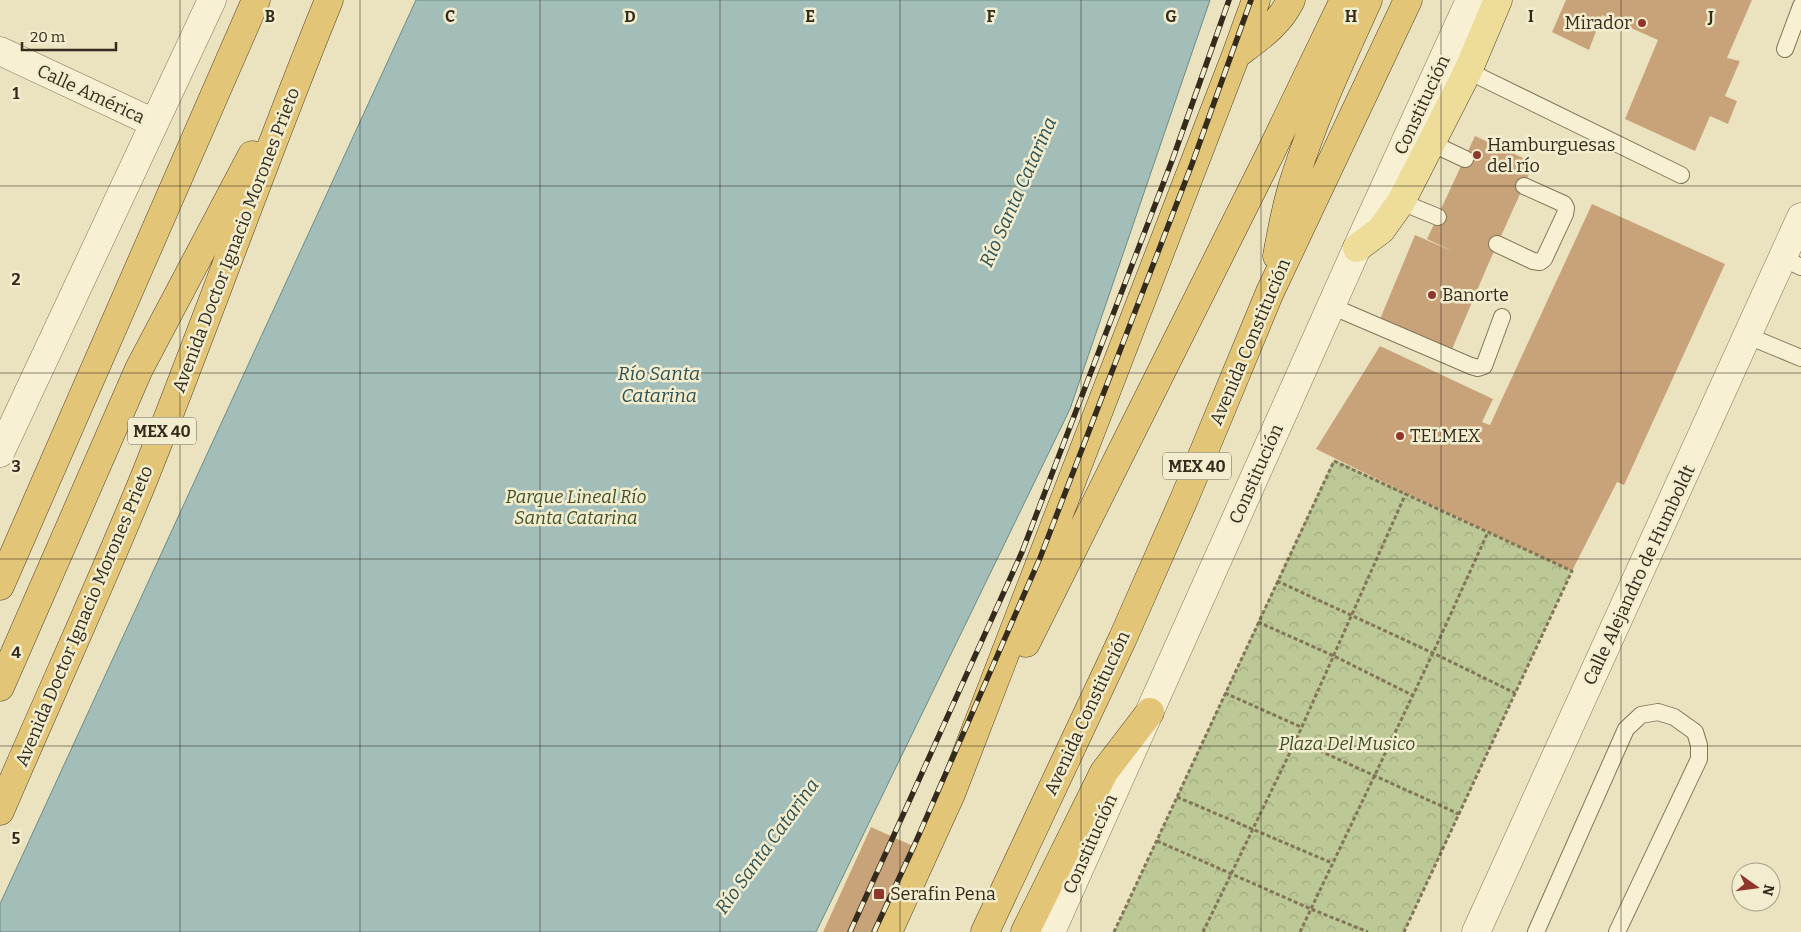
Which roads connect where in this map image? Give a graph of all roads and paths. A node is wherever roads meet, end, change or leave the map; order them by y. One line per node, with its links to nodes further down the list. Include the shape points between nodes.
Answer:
1 (212, 0): 17 (street)
2 (256, 0): 37 (highway)
3 (329, 0): 12 (highway, Avenida Doctor Ignacio Morones Prieto / MEX 40)
4 (1256, 0): 15 (highway)
5 (1291, 0): 15 (highway, via 1270,29)
6 (1344, 0): 50 (highway)
7 (1368, 0): 28 (highway, via 1295,177 1284,215)
8 (1408, 0): 28 (highway, Avenida Constitución / MEX 40)
9 (1498, 0): 16 (main road)
10 (1801, 6): 13 (lane)
11 (1466, 9): 26 (street, Constitución)
12 (310, 46): 42 (highway, MEX 40, via 139,369); 52 (highway, Avenida Doctor Ignacio Morones Prieto / MEX 40, via 125,525)
13 (1785, 50)
14 (0, 51): 17 (street, Calle América)
15 (1236, 56): 50 (highway)
16 (1468, 72): 18 (main road); 20 (lane)
17 (154, 123): 33 (street)
18 (1431, 143): 19 (lane); 22 (main road)
19 (1464, 159)
20 (1681, 175)
21 (1524, 186): 25 (lane, via 1564,204 1565,214 1540,262)
22 (1401, 202): 23 (lane); 26 (main road, via 1381,230)
23 (1438, 217)
24 (1801, 217): 27 (street, Calle Alejandro de Humboldt)
25 (1497, 244)
26 (1356, 248): 29 (street, Constitución)
27 (1792, 263): 31 (street, Calle Alejandro de Humboldt)
28 (1270, 292): 60 (highway, Avenida Constitución / MEX 40, via 1122,640)
29 (1331, 306): 30 (lane, via 1478,368 1484,366); 46 (street, Constitución)
30 (1502, 317)
31 (1748, 336): 32 (lane); 68 (street, Calle Alejandro de Humboldt)
32 (1801, 358)
33 (0, 453)
34 (1406, 493): 35 (path); 36 (path, via 1334,461); 38 (path)
35 (1488, 532): 40 (path); 44 (path, via 1572,571)
36 (1277, 581): 38 (path); 39 (path)
37 (0, 586)
38 (1351, 615): 40 (path); 41 (path)
39 (1258, 622): 41 (path); 43 (path)
40 (1433, 653): 44 (path); 45 (path)
41 (1334, 656): 45 (path); 47 (path)
42 (0, 687)
43 (1225, 693): 47 (path); 51 (path)
44 (1515, 694): 53 (path)
45 (1412, 695): 49 (path)
46 (1150, 712): 61 (highway, via 1104,772); 62 (street, Constitución)
47 (1301, 728): 48 (path)
48 (1296, 740): 49 (path); 54 (path)
49 (1374, 775): 53 (path); 56 (path)
50 (951, 794): 59 (highway)
51 (1177, 797): 54 (path); 55 (path)
52 (0, 812)
53 (1459, 814): 67 (path)
54 (1252, 828): 56 (path); 57 (path)
55 (1157, 841): 57 (path); 63 (path)
56 (1332, 863): 58 (path)
57 (1231, 874): 58 (path); 64 (path)
58 (1311, 909): 65 (path); 66 (path)
59 (888, 932)
60 (985, 932)
61 (1025, 932)
62 (1051, 932)
63 (1114, 932)
64 (1203, 932)
65 (1300, 932)
66 (1368, 932)
67 (1404, 932)
68 (1476, 932)
69 (1536, 932): 70 (lane, via 1626,729 1641,715 1658,712 1674,717 1695,732 1699,759)
70 (1617, 932)

